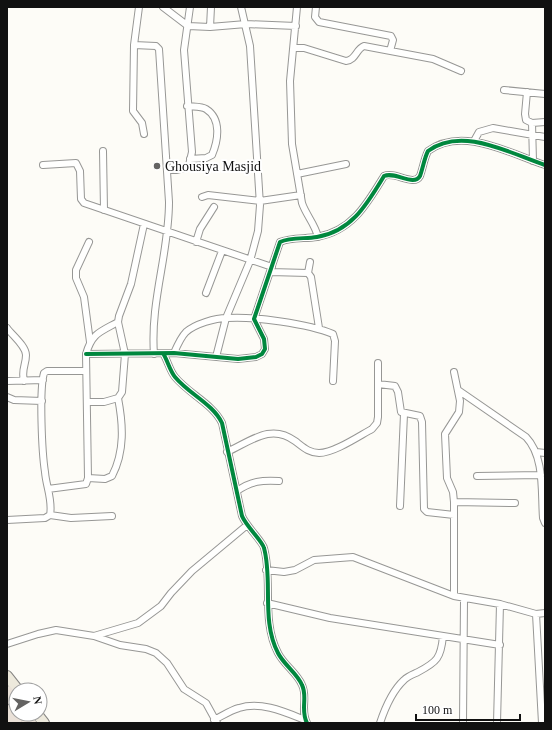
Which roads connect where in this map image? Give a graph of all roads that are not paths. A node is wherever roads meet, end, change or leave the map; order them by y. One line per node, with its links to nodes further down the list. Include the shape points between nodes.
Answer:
1 (139, 7): 12 (street)
2 (163, 7): 9 (street)
3 (190, 7): 9 (street)
4 (211, 7): 11 (street)
5 (241, 7): 8 (street)
6 (297, 7): 10 (street)
7 (316, 7): 14 (street, via 315,17 319,22 391,36 393,40)
8 (246, 24): 10 (street); 11 (street); 36 (street, via 250,46)
9 (188, 26): 11 (street); 19 (street, via 184,50)
10 (296, 26): 13 (street)
11 (210, 27)
12 (134, 45): 22 (street, via 133,111 142,123); 32 (street, via 159,48)
13 (294, 48): 14 (street, via 304,48 346,61 353,58 359,48 364,46); 33 (street, via 290,81 292,144)
14 (390, 51): 15 (street, via 433,59)
15 (461, 71)
16 (504, 90): 17 (street)
17 (527, 92): 18 (street); 21 (street, via 525,114 526,120)
18 (545, 94)
19 (187, 106): 27 (street, via 192,152); 27 (street, via 205,109 212,116 218,129 212,155)
20 (545, 122): 21 (street)
21 (532, 123): 23 (street)
22 (144, 134)
23 (533, 135): 24 (street); 25 (street, via 489,129 479,132); 28 (street)
24 (545, 137)
25 (474, 141): 28 (street); 41 (street, via 455,140 435,146 428,151 416,180 394,174 384,176 363,210 332,232)
26 (103, 151): 38 (street)
27 (190, 159): 32 (street, via 189,165 184,168)
28 (533, 161): 31 (street)
29 (346, 164): 33 (street)
30 (43, 165): 38 (street, via 76,163 80,171 81,199 84,203)
31 (545, 165)
32 (167, 169): 40 (street)
33 (297, 174): 34 (street)
34 (301, 195): 36 (street); 41 (street, via 305,212 313,222)
35 (202, 197): 36 (street, via 208,195)
36 (260, 201): 45 (street, via 258,231)
37 (214, 207): 43 (street, via 200,229)
38 (104, 210): 39 (street)
39 (144, 224): 40 (street); 52 (street, via 131,284)
40 (167, 232): 43 (street); 59 (street, via 154,310)
41 (318, 237): 47 (street, via 280,242)
42 (89, 242): 55 (street, via 76,270 76,278 86,303)
43 (196, 242): 44 (street)
44 (222, 251): 45 (street); 49 (street)
45 (250, 260): 47 (street); 50 (street)
46 (310, 262): 48 (street)
47 (271, 270): 48 (street); 51 (street)
48 (308, 273): 54 (street)
49 (206, 293)
50 (226, 318): 51 (street); 56 (street, via 186,332); 61 (street)
51 (254, 319): 54 (street); 61 (street, via 264,339 265,349 262,354 238,359)
52 (118, 322): 55 (street, via 96,335); 58 (street)
53 (7, 328): 67 (street, via 26,355 22,368)
54 (319, 328): 68 (street, via 333,334 335,341)
55 (90, 342): 57 (street)
56 (174, 353): 60 (street); 61 (street)
57 (86, 354): 58 (street); 63 (street)
58 (126, 354): 59 (street); 72 (street, via 122,392)
59 (154, 354): 60 (street)
60 (164, 354): 76 (street, via 175,376 194,396 219,415)
61 (216, 357)
62 (378, 363): 69 (street)
63 (86, 371): 65 (street, via 47,371); 74 (street)
64 (454, 372): 70 (street)
65 (43, 380): 67 (street); 73 (street)
66 (7, 381): 67 (street)
67 (24, 381)
68 (333, 381)
69 (378, 384): 75 (street, via 395,386 400,409); 76 (street, via 377,423 372,429 333,451 310,452 287,435 272,432)
70 (458, 390): 77 (street, via 526,437); 85 (street, via 459,412 445,434 447,478)
71 (7, 397): 73 (street, via 14,400)
72 (118, 398): 74 (street, via 104,402); 81 (street, via 123,432 117,467 112,476 105,479)
73 (42, 401): 83 (street, via 44,471)
74 (87, 402): 81 (street)
75 (404, 414): 87 (street); 89 (street, via 420,416 422,422 424,510)
76 (227, 452): 84 (street)
77 (536, 452): 78 (street); 80 (street)
78 (545, 453)
79 (478, 476): 80 (street)
80 (541, 476): 92 (street)
81 (88, 478): 83 (street, via 86,484)
82 (279, 480): 84 (street, via 248,483)
83 (48, 489): 88 (street)
84 (237, 491): 93 (street, via 239,507)
85 (454, 502): 86 (street); 89 (street)
86 (514, 504)
87 (400, 506)
88 (50, 515): 90 (street, via 71,518); 91 (street, via 45,518)
89 (454, 515): 95 (street)
90 (112, 516)
91 (7, 520)
92 (545, 524)
93 (246, 526): 94 (street, via 264,545); 101 (street, via 192,571 161,606 138,623)
94 (266, 570): 95 (street, via 284,572 295,570 314,560 353,557); 97 (street)
95 (454, 596): 96 (street)
96 (464, 599): 98 (street); 103 (street)
97 (267, 603): 102 (street, via 330,618); 109 (street, via 278,654 302,683 305,692 303,711)
98 (500, 604): 100 (street); 105 (street)
99 (545, 613): 100 (street)
100 (536, 614): 107 (street)
101 (94, 636): 104 (street, via 56,630); 110 (street, via 156,653 167,663 184,689 206,703)
102 (443, 636): 103 (street); 112 (street, via 442,651 438,659 406,678 397,688)
103 (465, 640): 105 (street); 113 (street)
104 (7, 644)
105 (500, 645): 114 (street)
106 (545, 657): 107 (street)
107 (538, 658): 115 (street)
108 (7, 711): 111 (highway, bridge)
109 (306, 721): 110 (street, via 263,706 250,705 238,708)
110 (216, 722)
111 (15, 723)
112 (380, 723)
113 (463, 723)
114 (497, 723)
115 (542, 723)

